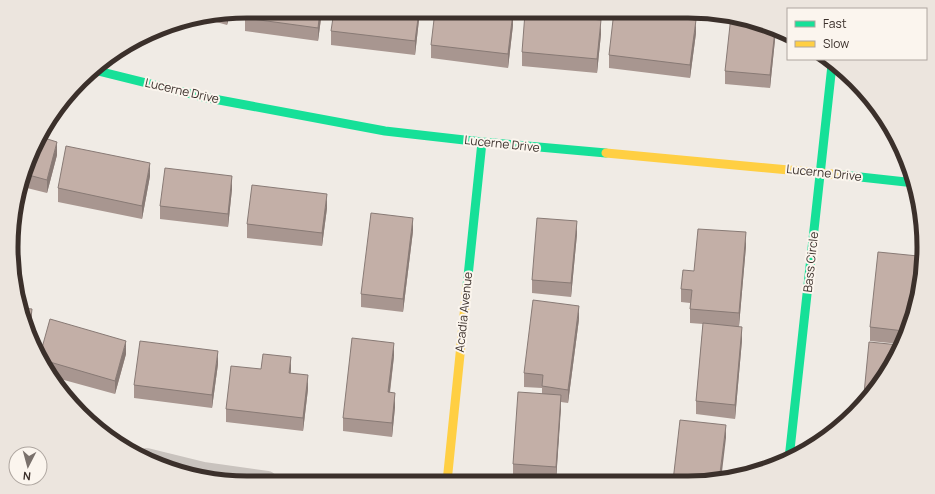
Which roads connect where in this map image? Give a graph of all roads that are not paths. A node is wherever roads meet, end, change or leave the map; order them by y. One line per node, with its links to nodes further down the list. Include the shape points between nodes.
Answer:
1 (832, 69): 4 (street, Bass Circle)
2 (100, 72): 3 (street, Lucerne Drive, via 203,97 385,131)
3 (482, 142): 4 (street, Lucerne Drive); 7 (street, Acadia Avenue)
4 (821, 173): 5 (street, Lucerne Drive); 6 (street, Bass Circle)
5 (907, 182)
6 (790, 452)
7 (448, 476)

